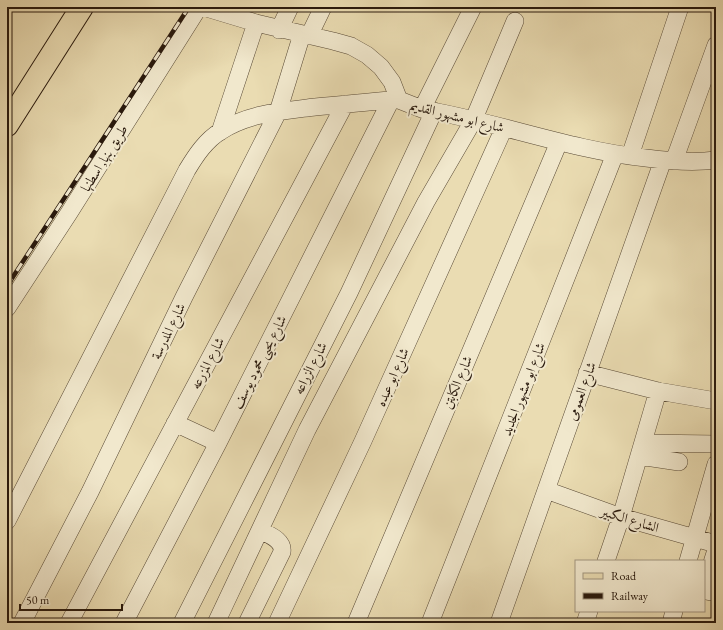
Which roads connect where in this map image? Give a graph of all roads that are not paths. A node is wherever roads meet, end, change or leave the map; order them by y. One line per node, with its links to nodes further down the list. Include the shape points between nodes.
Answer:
1 (82, 7): 19 (main road)
2 (204, 7): 7 (street, شارع ابو مشهور القديم); 26 (street, طريق بنها, اسطنها)
3 (290, 7): 10 (street)
4 (323, 7): 11 (street, شارع المدرسة)
5 (473, 7): 16 (street, شارع الزراعه)
6 (680, 7): 23 (street, شارع ابو مشهور الجديد)
7 (236, 12): 9 (street, شارع ابو مشهور القديم)
8 (515, 21): 18 (street, شارع الزراعه)
9 (256, 24): 10 (street, شارع ابو مشهور القديم); 21 (street)
10 (279, 30): 11 (street, شارع ابو مشهور القديم)
11 (306, 35): 14 (street, شارع ابو مشهور القديم, via 350,46 367,55 381,67 392,82); 17 (street, شارع المدرسة)
12 (716, 45): 13 (street, شارع العمومى)
13 (712, 68): 24 (street, شارع العمومى)
14 (395, 100): 15 (street); 16 (street, شارع ابو مشهور القديم); 33 (street, شارع يحيى محمود يوسف)
15 (345, 104): 17 (street); 32 (street, شارع المزرعه)
16 (428, 110): 18 (street, شارع ابو مشهور القديم); 27 (street, شارع الزراعه)
17 (278, 112): 21 (street, via 238,122); 52 (street, شارع المدرسة, via 90,492)
18 (474, 121): 20 (street, شارع ابو مشهور القديم); 28 (street, شارع الزراعه, via 426,202)
19 (7, 125)
20 (504, 128): 22 (street, شارع ابو مشهور القديم); 58 (street, شارع ابو عبده, via 364,441)
21 (220, 132): 40 (street, via 201,149 186,170)
22 (559, 142): 23 (street, شارع ابو مشهور القديم); 59 (street, شارع الكابتن)
23 (622, 155): 24 (street, شارع ابو مشهور القديم); 60 (street, شارع ابو مشهور الجديد)
24 (668, 160): 25 (street, شارع ابو مشهور القديم); 29 (street, شارع العمومى)
25 (712, 162)
26 (7, 308)
27 (339, 311): 28 (street); 55 (street, شارع الزراعه)
28 (362, 323): 41 (street, شارع الزراعه)
29 (587, 374): 30 (street); 38 (street, شارع العمومى)
30 (658, 391): 31 (street); 35 (street)
31 (716, 401)
32 (175, 423): 33 (street); 53 (street, شارع المزرعه)
33 (218, 443): 54 (street, شارع يحيى محمود يوسف)
34 (716, 444): 35 (street)
35 (640, 450): 36 (street); 39 (street)
36 (679, 462)
37 (716, 464): 42 (street)
38 (546, 490): 39 (street, الشارع الكبير); 61 (street, شارع العمومى)
39 (620, 517): 42 (street, الشارع الكبير); 45 (street)
40 (7, 521)
41 (260, 530): 56 (street, شارع الزراعه); 57 (street, via 277,539 283,548)
42 (695, 538): 43 (street, الشارع الكبير); 46 (street)
43 (716, 544)
44 (716, 550): 47 (street)
45 (606, 560)
46 (688, 560)
47 (705, 585)
48 (705, 590): 49 (street)
49 (716, 593)
50 (589, 612): 62 (street)
51 (674, 612): 63 (street)
52 (22, 623)
53 (69, 623)
54 (124, 623)
55 (182, 623)
56 (216, 623)
57 (247, 623)
58 (277, 623)
59 (356, 623)
60 (430, 623)
61 (499, 623)
62 (584, 623)
63 (671, 623)

